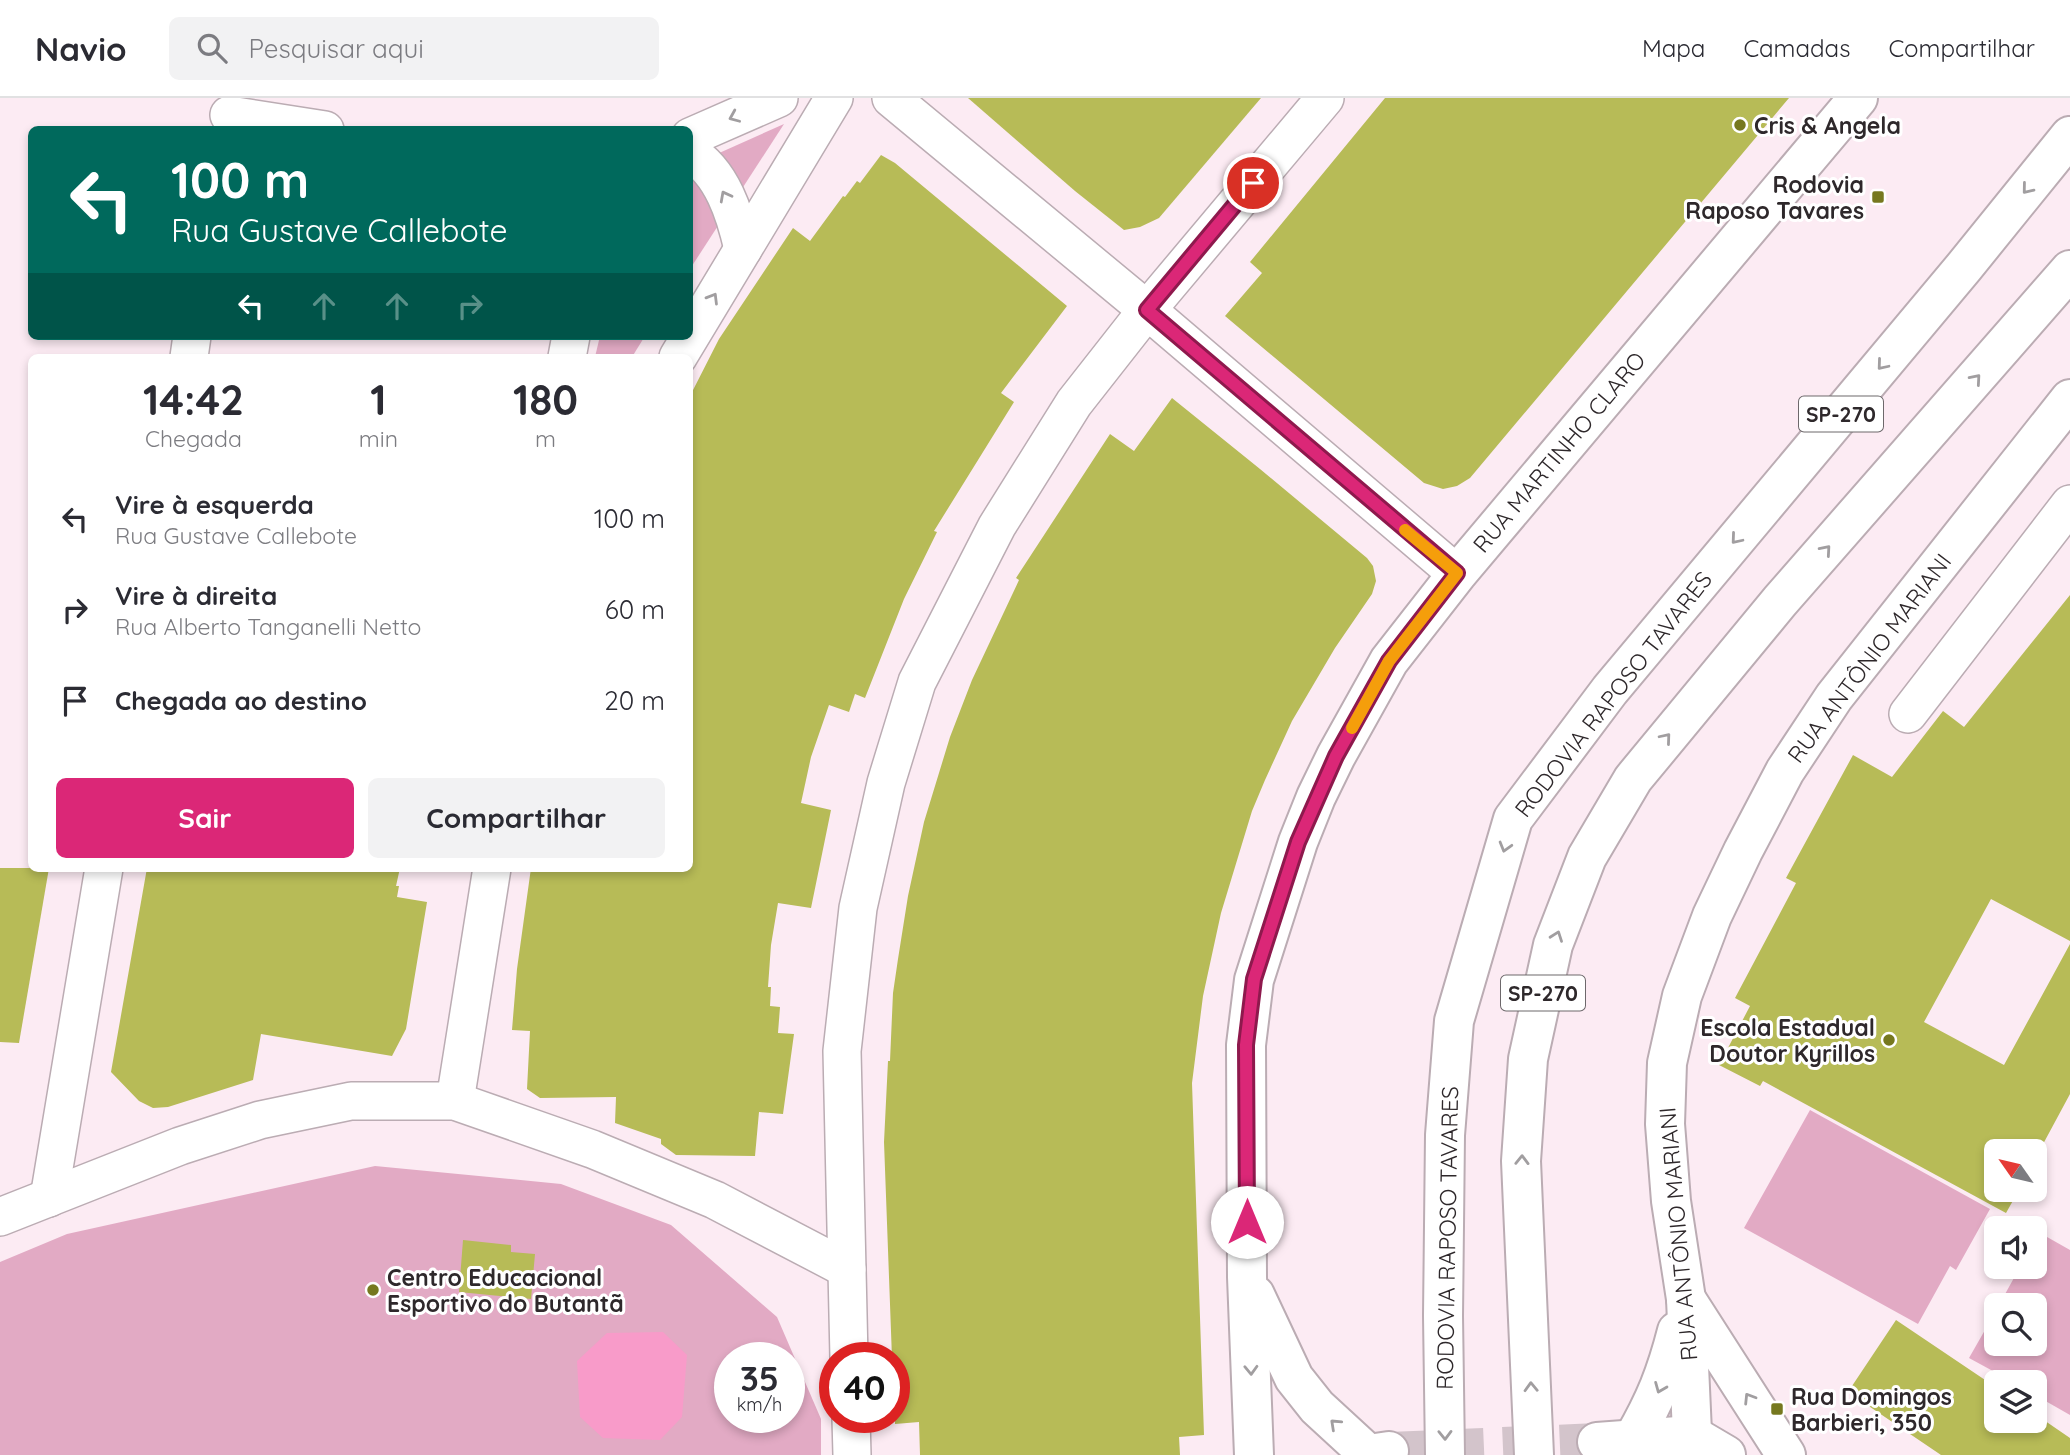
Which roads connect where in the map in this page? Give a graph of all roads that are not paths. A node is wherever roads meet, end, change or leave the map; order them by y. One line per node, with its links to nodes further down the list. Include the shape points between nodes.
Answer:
1 (779, 98): 8 (street, one-way to 8)
2 (834, 98): 11 (street)
3 (891, 98): 13 (street)
4 (1325, 98): 13 (street)
5 (1858, 98): 17 (main road, RUA MARTINHO CLARO)
6 (229, 114): 7 (street)
7 (301, 126)
8 (693, 135)
9 (2070, 136): 34 (main road, RODOVIA RAPOSO TAVARES / SP-270, one-way to 34, via 1610,690 1513,819 1454,1021 1445,1135)
10 (693, 156): 11 (street, one-way to 10, via 736,217 712,172)
11 (743, 249): 14 (street, one-way to 11)
12 (2070, 270): 35 (main road, SP-270, one-way to 12, via 1521,1161 1528,1059 1553,945 1587,857 1633,779 1780,601)
13 (1147, 310): 17 (street); 24 (street, via 1074,403 997,526 917,682 886,783 857,921 842,1051)
14 (693, 332)
15 (2070, 399): 26 (main road, RUA ANTÔNIO MARIANI, via 1834,697 1785,771 1712,916 1682,996 1667,1063 1665,1124 1671,1201)
16 (2070, 504): 18 (street)
17 (1457, 573): 25 (main road, RUA MARTINHO CLARO, via 1389,661 1336,756 1298,842 1254,979 1246,1045)
18 (1908, 714)
19 (103, 872): 22 (street)
20 (491, 872): 21 (street)
21 (455, 1101): 22 (street, via 351,1101 260,1120); 24 (street, via 592,1149 715,1200)
22 (49, 1198): 23 (street)
23 (0, 1217)
24 (847, 1269): 27 (street)
25 (1247, 1277): 31 (main road, one-way to 25, via 1317,1407 1294,1378); 33 (main road, RUA MARTINHO CLARO, one-way to 33)
26 (1686, 1299): 29 (main road, one-way to 29, via 1653,1404); 30 (main road, RUA ANTÔNIO MARIANI); 37 (main road, one-way to 26)
27 (849, 1342)
28 (851, 1433): 32 (street)
29 (1623, 1445): 30 (main road)
30 (1693, 1445): 36 (main road)
31 (1373, 1453)
32 (852, 1455)
33 (1254, 1455)
34 (1446, 1455)
35 (1534, 1455)
36 (1726, 1455)
37 (1786, 1455)

